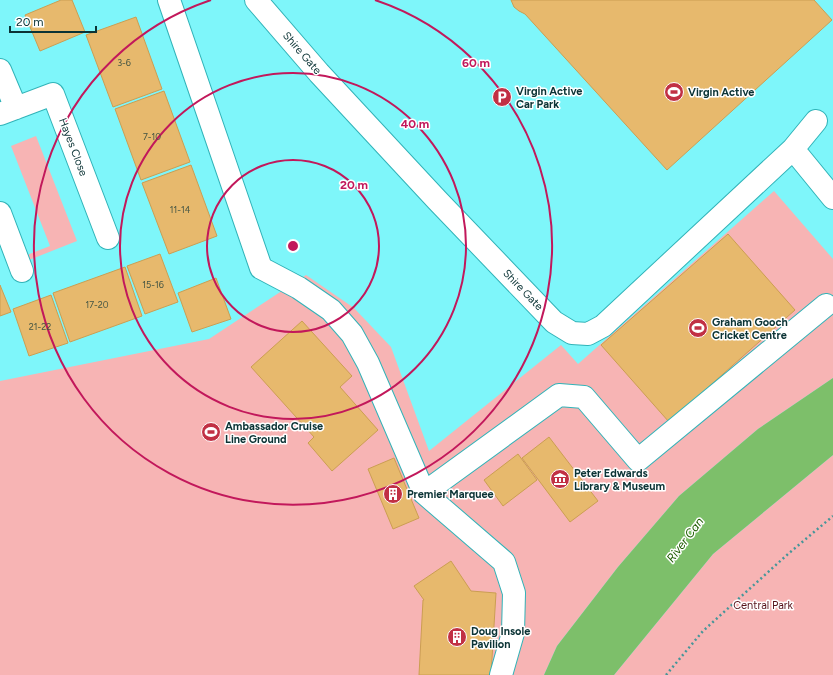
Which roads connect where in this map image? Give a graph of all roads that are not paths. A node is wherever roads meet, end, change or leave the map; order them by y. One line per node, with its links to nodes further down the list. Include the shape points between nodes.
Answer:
1 (169, 0): 12 (street, via 261,268 299,288 331,310 352,334 368,363)
2 (256, 0): 6 (street, Shire Gate, via 319,73 437,200 554,322 572,333 588,334 603,326)
3 (0, 70): 4 (street, Hayes Close)
4 (8, 111): 9 (street, Hayes Close, via 53,94)
5 (816, 121): 6 (street, Shire Gate)
6 (793, 149): 7 (street)
7 (833, 198)
8 (0, 213): 10 (street)
9 (108, 238)
10 (22, 271)
11 (826, 306): 12 (street, via 638,460 584,397 559,395)
12 (424, 493): 13 (street, via 504,562 514,593 513,633)
13 (501, 675)

